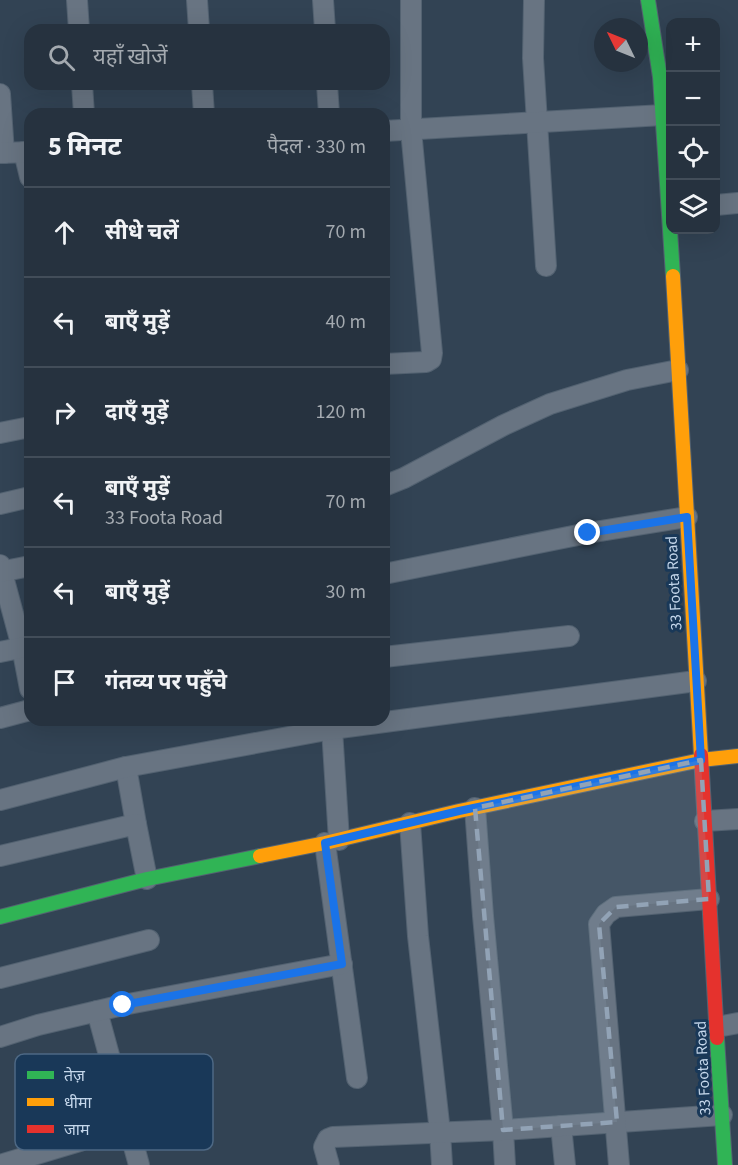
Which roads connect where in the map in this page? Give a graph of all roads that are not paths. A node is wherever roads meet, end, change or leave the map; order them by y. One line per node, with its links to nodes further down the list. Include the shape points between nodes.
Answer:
1 (77, 0): 7 (street)
2 (197, 0): 8 (street)
3 (323, 0): 9 (street)
4 (411, 0): 19 (street)
5 (534, 0): 18 (street)
6 (648, 0): 17 (street, 33 Foota Road)
7 (79, 24)
8 (199, 24)
9 (325, 24)
10 (82, 90): 14 (street)
11 (202, 90): 15 (street)
12 (327, 90): 16 (street)
13 (0, 94): 21 (street)
14 (84, 108)
15 (204, 108)
16 (329, 108)
17 (663, 115): 18 (street); 23 (street, 33 Foota Road)
18 (537, 122): 19 (street); 27 (street)
19 (411, 130): 20 (street); 28 (street, via 432,354 426,362)
20 (390, 131)
21 (14, 152): 22 (street)
22 (24, 168)
23 (668, 180)
24 (738, 203): 25 (street)
25 (720, 205)
26 (671, 234): 29 (street, 33 Foota Road)
27 (546, 266)
28 (390, 364)
29 (678, 370): 32 (street, via 627,380 550,404); 35 (street, 33 Foota Road)
30 (24, 429): 31 (street)
31 (0, 433)
32 (390, 484)
33 (24, 498): 34 (street)
34 (0, 504)
35 (687, 517): 38 (street); 44 (street, 33 Foota Road)
36 (24, 567): 37 (street)
37 (1, 570): 40 (street)
38 (390, 573)
39 (569, 636): 43 (street)
40 (24, 640)
41 (24, 646): 42 (street)
42 (0, 652)
43 (390, 656)
44 (696, 681): 47 (street); 51 (street, 33 Foota Road)
45 (24, 712): 46 (street)
46 (0, 718)
47 (390, 721)
48 (355, 726): 49 (street)
49 (332, 729): 52 (street); 59 (street)
50 (738, 756): 51 (street)
51 (701, 760): 54 (street); 56 (street, 33 Foota Road)
52 (126, 766): 53 (street); 58 (street)
53 (0, 800)
54 (475, 808): 57 (street); 76 (street)
55 (738, 819): 56 (street)
56 (705, 821): 62 (street, 33 Foota Road)
57 (410, 823): 59 (street); 77 (street)
58 (136, 824): 60 (street); 61 (street)
59 (332, 841): 61 (street); 65 (street)
60 (0, 856)
61 (147, 879): 63 (street)
62 (709, 899): 69 (street, 33 Foota Road); 74 (street, via 616,907 599,924)
63 (0, 917)
64 (149, 940): 66 (street)
65 (342, 964): 67 (street); 72 (street)
66 (0, 978)
67 (97, 1011): 70 (street); 71 (street)
68 (738, 1023): 69 (street)
69 (717, 1027): 73 (street, 33 Foota Road)
70 (0, 1037)
71 (109, 1054)
72 (357, 1078)
73 (722, 1115): 74 (street); 87 (street, 33 Foota Road)
74 (617, 1122): 75 (street); 86 (street)
75 (561, 1126): 76 (street); 85 (street)
76 (503, 1130): 77 (street); 84 (street)
77 (440, 1132): 82 (street, via 333,1137 324,1147); 83 (street)
78 (50, 1150): 80 (street)
79 (135, 1150): 81 (street)
80 (0, 1165)
81 (139, 1165)
82 (329, 1165)
83 (442, 1165)
84 (505, 1165)
85 (565, 1165)
86 (619, 1165)
87 (725, 1165)

